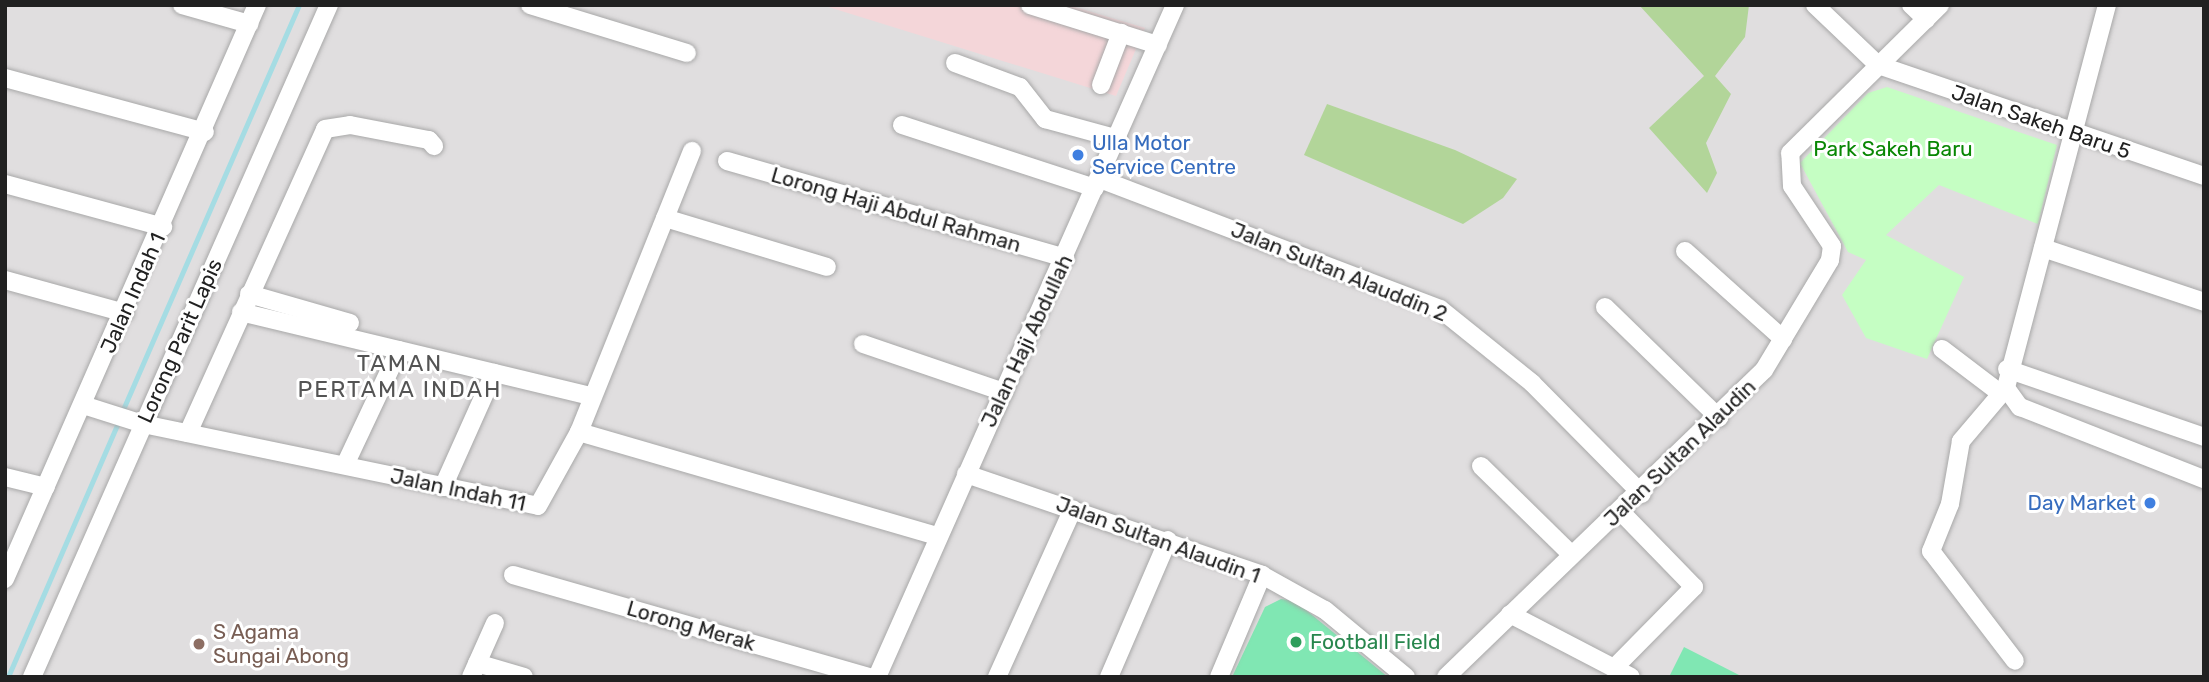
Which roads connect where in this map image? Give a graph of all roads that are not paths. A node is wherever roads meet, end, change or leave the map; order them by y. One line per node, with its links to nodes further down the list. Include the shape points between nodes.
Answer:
1 (183, 5): 12 (street)
2 (257, 5): 12 (street, Jalan Indah 1)
3 (329, 5): 53 (street, Lorong Parit Lapis)
4 (530, 5): 15 (street)
5 (1030, 5): 13 (street)
6 (1175, 5): 14 (street, Jalan Haji Abdullah)
7 (1815, 5): 17 (street)
8 (1911, 5): 11 (street)
9 (1940, 5): 11 (street)
10 (2107, 5): 22 (street)
11 (1926, 19): 17 (street)
12 (248, 24): 21 (street, Jalan Indah 1)
13 (1121, 33): 14 (street); 19 (street)
14 (1158, 45): 23 (street, Jalan Haji Abdullah)
15 (687, 53)
16 (955, 63): 23 (street, via 1020,87 1045,119)
17 (1878, 65): 22 (street, Jalan Sakeh Baru 5); 43 (street, Jalan Sultan Alaudin, via 1790,153 1792,186 1832,246 1830,260)
18 (5, 78): 21 (street)
19 (1101, 85)
20 (902, 125): 29 (street, Jalan Sultan Alauddin 2)
21 (205, 132): 31 (street, Jalan Indah 1)
22 (2074, 134): 27 (street, Jalan Sakeh Baru 5); 32 (street)
23 (1118, 139): 29 (street, Jalan Haji Abdullah)
24 (434, 146): 37 (street, via 429,140 350,125 325,129)
25 (692, 151): 30 (street, Jalan Indah 11)
26 (726, 161): 34 (street, Lorong Haji Abdul Rahman)
27 (2204, 176)
28 (5, 184): 31 (street)
29 (1098, 184): 34 (street, Jalan Haji Abdullah); 64 (street, Jalan Sultan Alauddin 2, via 1440,309 1532,383)
30 (665, 218): 35 (street); 50 (street, Jalan Indah 11)
31 (163, 227): 41 (street, Jalan Indah 1)
32 (2043, 248): 38 (street); 48 (street)
33 (1685, 251): 43 (street)
34 (1065, 258): 49 (street, Jalan Haji Abdullah)
35 (828, 267)
36 (6, 283): 41 (street)
37 (249, 294): 40 (street); 42 (street)
38 (2204, 302)
39 (1605, 307): 52 (street)
40 (242, 312): 46 (street); 55 (street)
41 (125, 313): 51 (street, Jalan Indah 1)
42 (350, 323)
43 (1783, 339): 52 (street, Jalan Sultan Alaudin, via 1754,384)
44 (863, 344): 49 (street)
45 (1942, 349): 48 (street)
46 (399, 350): 47 (street); 57 (street)
47 (494, 373): 50 (street); 63 (street)
48 (2005, 382): 56 (street); 61 (street, via 2020,407); 75 (street, via 1961,441 1950,504 1931,551)
49 (1004, 392): 59 (street, Jalan Haji Abdullah)
50 (591, 396): 54 (street, Jalan Indah 11)
51 (83, 405): 53 (street, Jalan Indah 11); 62 (street, Jalan Indah 1)
52 (1719, 418): 64 (street, Jalan Sultan Alaudin)
53 (137, 422): 55 (street, Jalan Indah 11); 78 (street, Lorong Parit Lapis)
54 (579, 432): 63 (street, Jalan Indah 11, via 538,506); 67 (street)
55 (188, 433): 57 (street, Jalan Indah 11)
56 (2204, 437)
57 (345, 465): 63 (street, Jalan Indah 11)
58 (1481, 466): 69 (street)
59 (966, 474): 65 (street, Jalan Sultan Alaudin 1); 67 (street, Jalan Haji Abdullah)
60 (5, 477): 62 (street)
61 (2204, 479)
62 (46, 487): 72 (street, Jalan Indah 1)
63 (443, 487)
64 (1642, 494): 66 (street, Jalan Sultan Alaudin)
65 (1073, 509): 68 (street, Jalan Sultan Alaudin 1); 82 (street)
66 (1620, 511): 69 (street, Jalan Sultan Alaudin); 76 (street, via 1694,587)
67 (938, 536): 81 (street, Jalan Haji Abdullah)
68 (1168, 540): 71 (street, Jalan Sultan Alaudin 1); 83 (street)
69 (1572, 555): 73 (street, Jalan Sultan Alaudin)
70 (513, 575): 80 (street, Lorong Merak)
71 (1262, 575): 84 (street); 85 (street, Jalan Sultan Alaudin 1, via 1325,610)
72 (5, 579)
73 (1510, 614): 76 (street); 86 (street, Jalan Sultan Alaudin)
74 (495, 623): 77 (street)
75 (2015, 661)
76 (1614, 668): 87 (street)
77 (474, 670): 79 (street)
78 (33, 677)
79 (524, 677)
80 (869, 677)
81 (877, 677)
82 (997, 677)
83 (1109, 677)
84 (1219, 677)
85 (1406, 677)
86 (1446, 677)
87 (1630, 677)

